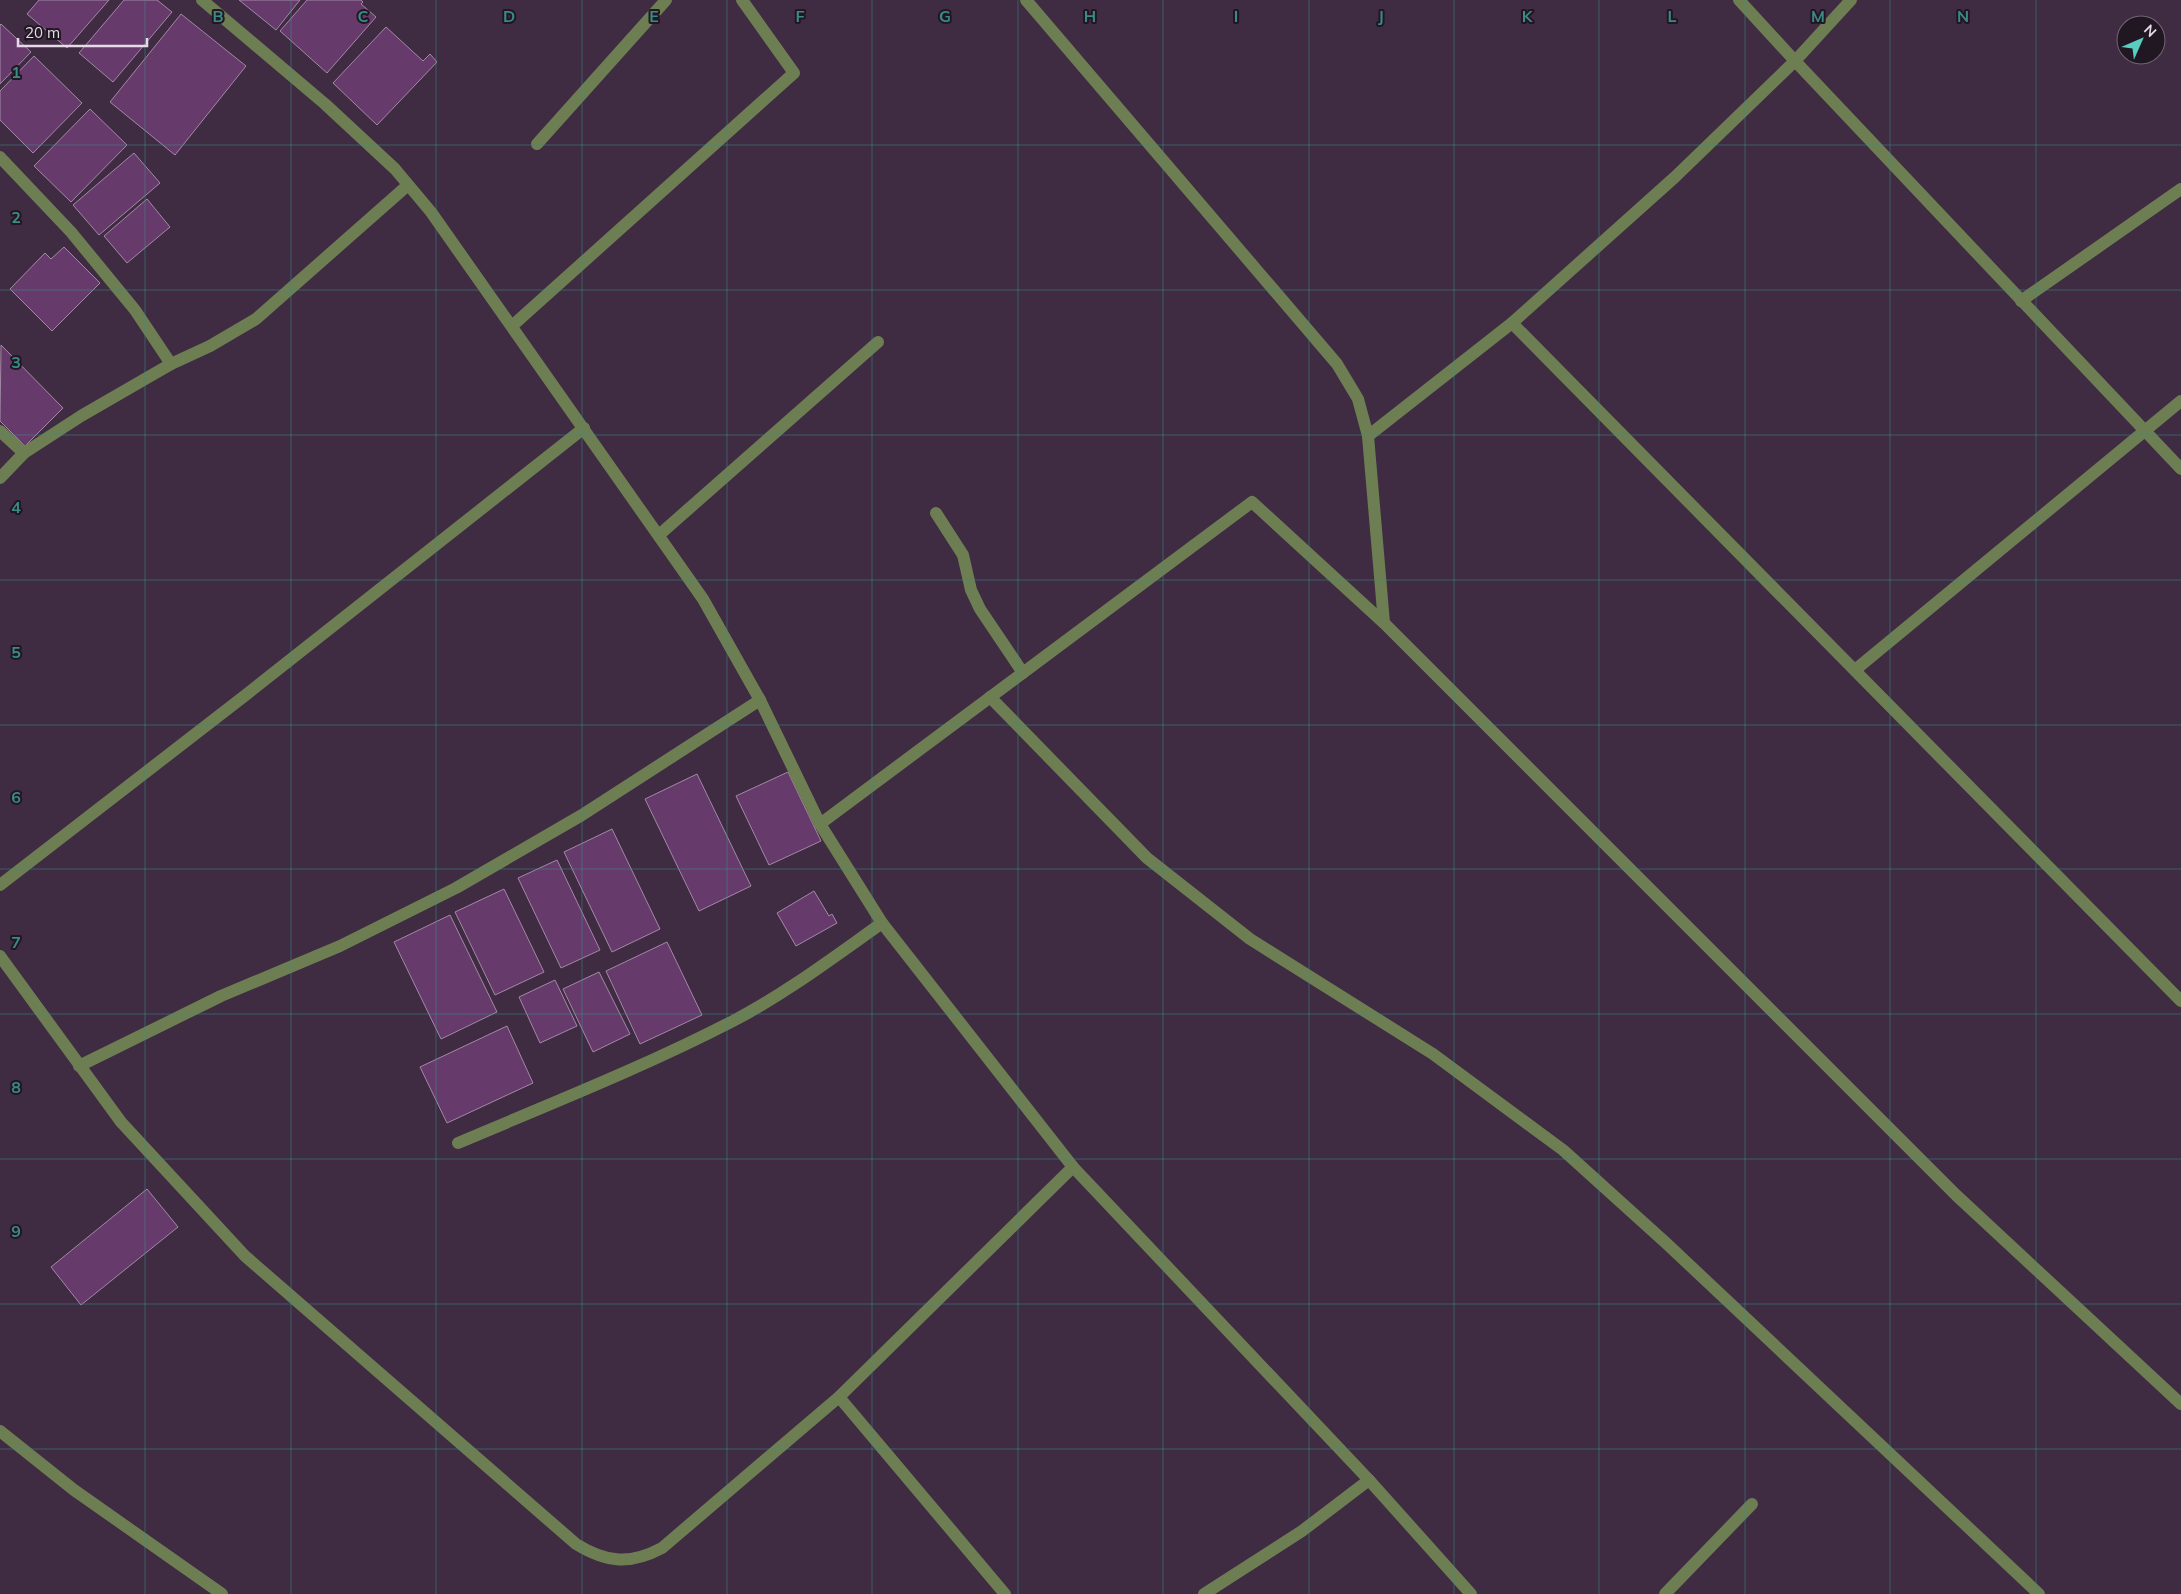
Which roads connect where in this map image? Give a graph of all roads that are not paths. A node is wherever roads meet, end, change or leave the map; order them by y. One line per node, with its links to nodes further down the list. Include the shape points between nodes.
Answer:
1 (202, 0): 10 (street, via 325,104)
2 (666, 0): 8 (street)
3 (742, 0): 14 (street, via 794,73)
4 (1026, 0): 21 (street, via 1337,364 1358,399)
5 (1739, 0): 7 (street)
6 (1851, 0): 7 (street)
7 (1795, 61): 12 (street); 13 (street, via 1674,177)
8 (537, 144)
9 (0, 157): 16 (street, via 117,288)
10 (408, 185): 14 (street); 16 (street, via 256,319)
11 (2181, 188): 12 (street)
12 (2021, 301): 19 (street)
13 (1512, 323): 21 (street); 28 (street)
14 (512, 326): 18 (street)
15 (878, 342): 26 (street)
16 (171, 364): 22 (street)
17 (2181, 401): 19 (street)
18 (584, 428): 26 (street); 33 (street)
19 (2146, 430): 23 (street); 28 (street)
20 (0, 431): 22 (street)
21 (1368, 436): 27 (street)
22 (24, 453): 24 (street)
23 (2181, 469)
24 (0, 478)
25 (936, 512): 29 (street, via 963,555 980,609)
26 (659, 535): 31 (street, via 704,599)
27 (1384, 623): 29 (street, via 1252,502); 41 (street, via 1956,1195)
28 (1855, 670): 36 (street)
29 (1023, 673): 30 (street)
30 (990, 697): 32 (street); 50 (street, via 1147,858 1242,933 1433,1054 1563,1150)
31 (760, 700): 32 (street); 37 (street, via 582,815 456,888 340,946 221,996)
32 (820, 824): 34 (street)
33 (0, 885)
34 (882, 923): 38 (street, via 815,971 734,1020 648,1062); 39 (street)
35 (0, 956): 37 (street)
36 (2181, 1001)
37 (79, 1066): 40 (street, via 121,1122 245,1256 568,1538 589,1552 619,1560 648,1555 662,1548)
38 (458, 1143)
39 (1073, 1167): 40 (street); 43 (street)
40 (839, 1397): 46 (street)
41 (2181, 1404)
42 (0, 1431): 45 (street, via 74,1490)
43 (1369, 1480): 47 (street, via 1302,1531); 48 (street)
44 (1752, 1504): 49 (street)
45 (222, 1594)
46 (1005, 1594)
47 (1204, 1594)
48 (1471, 1594)
49 (1665, 1594)
50 (2039, 1594)

